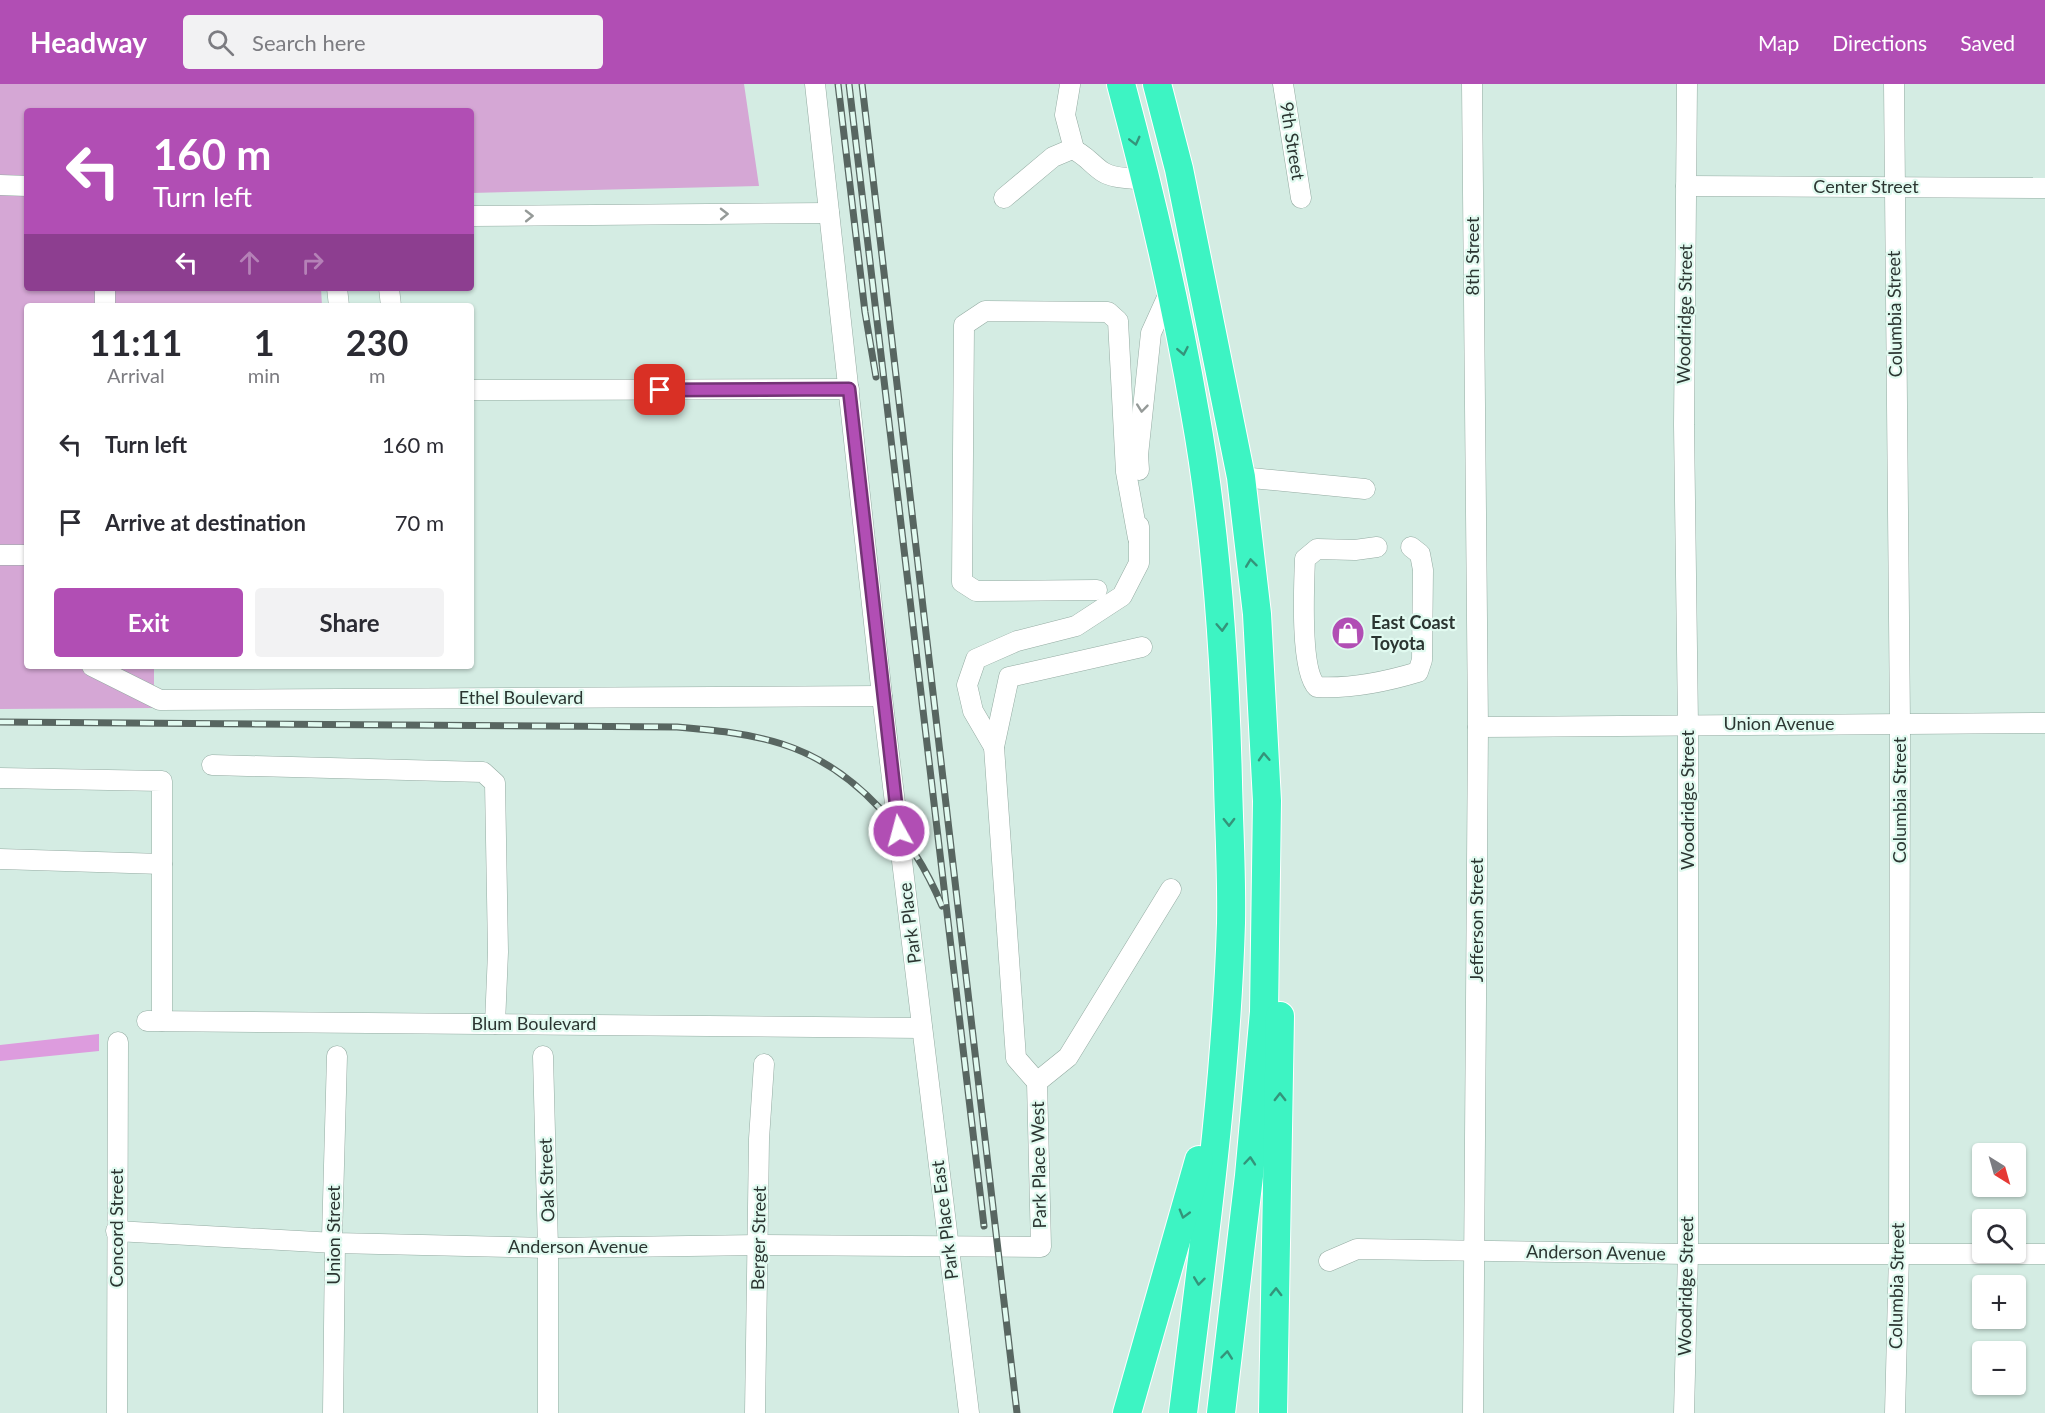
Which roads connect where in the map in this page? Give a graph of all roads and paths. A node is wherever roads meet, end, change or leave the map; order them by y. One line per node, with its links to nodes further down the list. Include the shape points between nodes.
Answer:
1 (815, 84): 18 (street, Park Place)
2 (1068, 84): 9 (street, via 1065,115)
3 (1121, 84): 10 (highway, one-way to 10)
4 (1157, 84): 24 (highway, via 1179,170)
5 (1283, 84): 17 (street, 9th Street)
6 (1472, 84): 23 (street, 8th Street)
7 (1686, 84): 13 (street, Woodridge Street)
8 (1894, 84): 14 (street, Columbia Street)
9 (1074, 149): 10 (street, via 1108,174); 16 (street, via 1053,158)
10 (1145, 180): 20 (highway)
11 (0, 185): 12 (street)
12 (24, 186)
13 (1686, 186): 14 (street, Center Street); 37 (street, Woodridge Street)
14 (1894, 188): 15 (street, Center Street); 36 (street, Columbia Street)
15 (2045, 188)
16 (1004, 198)
17 (1301, 198)
18 (829, 213): 19 (street, one-way to 18); 21 (street, Park Place)
19 (474, 216)
20 (1170, 291): 26 (street, one-way to 26, via 1151,333 1138,455); 52 (highway, one-way to 52, via 1196,414 1221,615 1231,910)
21 (849, 389): 22 (street); 34 (street, Park Place)
22 (474, 390)
23 (1475, 427): 38 (street, Jefferson Street)
24 (1241, 477): 25 (street); 42 (highway, one-way to 24, via 1257,614)
25 (1365, 489)
26 (1138, 538): 31 (street, via 1126,472 1118,321 1108,312 985,311 964,325 962,582 976,591); 39 (street, via 1139,563 1122,596 1076,626 1017,641 976,659 967,685 973,711)
27 (1377, 547): 28 (street, via 1317,549 1305,559 1306,654 1317,687 1380,683 1418,672 1422,660 1423,570 1420,554)
28 (1411, 547)
29 (0, 555): 30 (street)
30 (24, 555)
31 (1097, 590)
32 (1142, 647): 39 (street, via 1009,676)
33 (98, 669): 34 (street, Ethel Boulevard, via 160,700)
34 (882, 696): 47 (street, Park Place)
35 (2045, 723): 36 (street, Union Avenue)
36 (1900, 724): 37 (street, Union Avenue); 61 (street, Columbia Street)
37 (1688, 725): 38 (street, Union Avenue); 62 (street, Woodridge Street)
38 (1478, 727): 60 (street, Jefferson Street)
39 (994, 747): 53 (street, via 1016,1058)
40 (212, 765): 46 (street, via 483,772 495,783)
41 (0, 778): 44 (street, via 162,781)
42 (1266, 801): 72 (highway, one-way to 42, via 1264,1012); 73 (highway, one-way to 42, via 1280,1000)
43 (0, 859): 44 (street)
44 (162, 864): 46 (street, Blum Boulevard, via 154,1021)
45 (1171, 889): 53 (street, via 1068,1057)
46 (495, 1024): 47 (street, Blum Boulevard)
47 (922, 1028): 57 (street, Park Place East)
48 (118, 1042): 54 (street, Concord Street)
49 (337, 1056): 55 (street, Union Street, via 332,1238)
50 (543, 1056): 59 (street, Oak Street)
51 (764, 1064): 56 (street, Berger Street)
52 (1223, 1077): 70 (highway, one-way to 70); 71 (highway, one-way to 71)
53 (1038, 1082): 58 (street, Park Place West)
54 (116, 1231): 55 (street, Anderson Avenue); 65 (street, Concord Street)
55 (335, 1243): 59 (street, Anderson Avenue); 66 (street, Union Street)
56 (759, 1245): 57 (street, Anderson Avenue); 59 (street, Anderson Avenue); 68 (street, Berger Street)
57 (949, 1246): 58 (street, Anderson Avenue); 69 (street, Park Place East)
58 (1041, 1247)
59 (548, 1248): 67 (street, Oak Street)
60 (1476, 1250): 62 (street, Anderson Avenue); 64 (street, Anderson Avenue, via 1358,1249); 74 (street, Jefferson Street)
61 (1899, 1253): 62 (street, Anderson Avenue); 63 (street, Anderson Avenue); 76 (street, Columbia Street)
62 (1688, 1254): 75 (street, Woodridge Street)
63 (2045, 1254)
64 (1329, 1261)
65 (117, 1413)
66 (333, 1413)
67 (548, 1413)
68 (755, 1413)
69 (969, 1413)
70 (1127, 1413)
71 (1183, 1413)
72 (1221, 1413)
73 (1273, 1413)
74 (1473, 1413)
75 (1684, 1413)
76 (1895, 1413)

